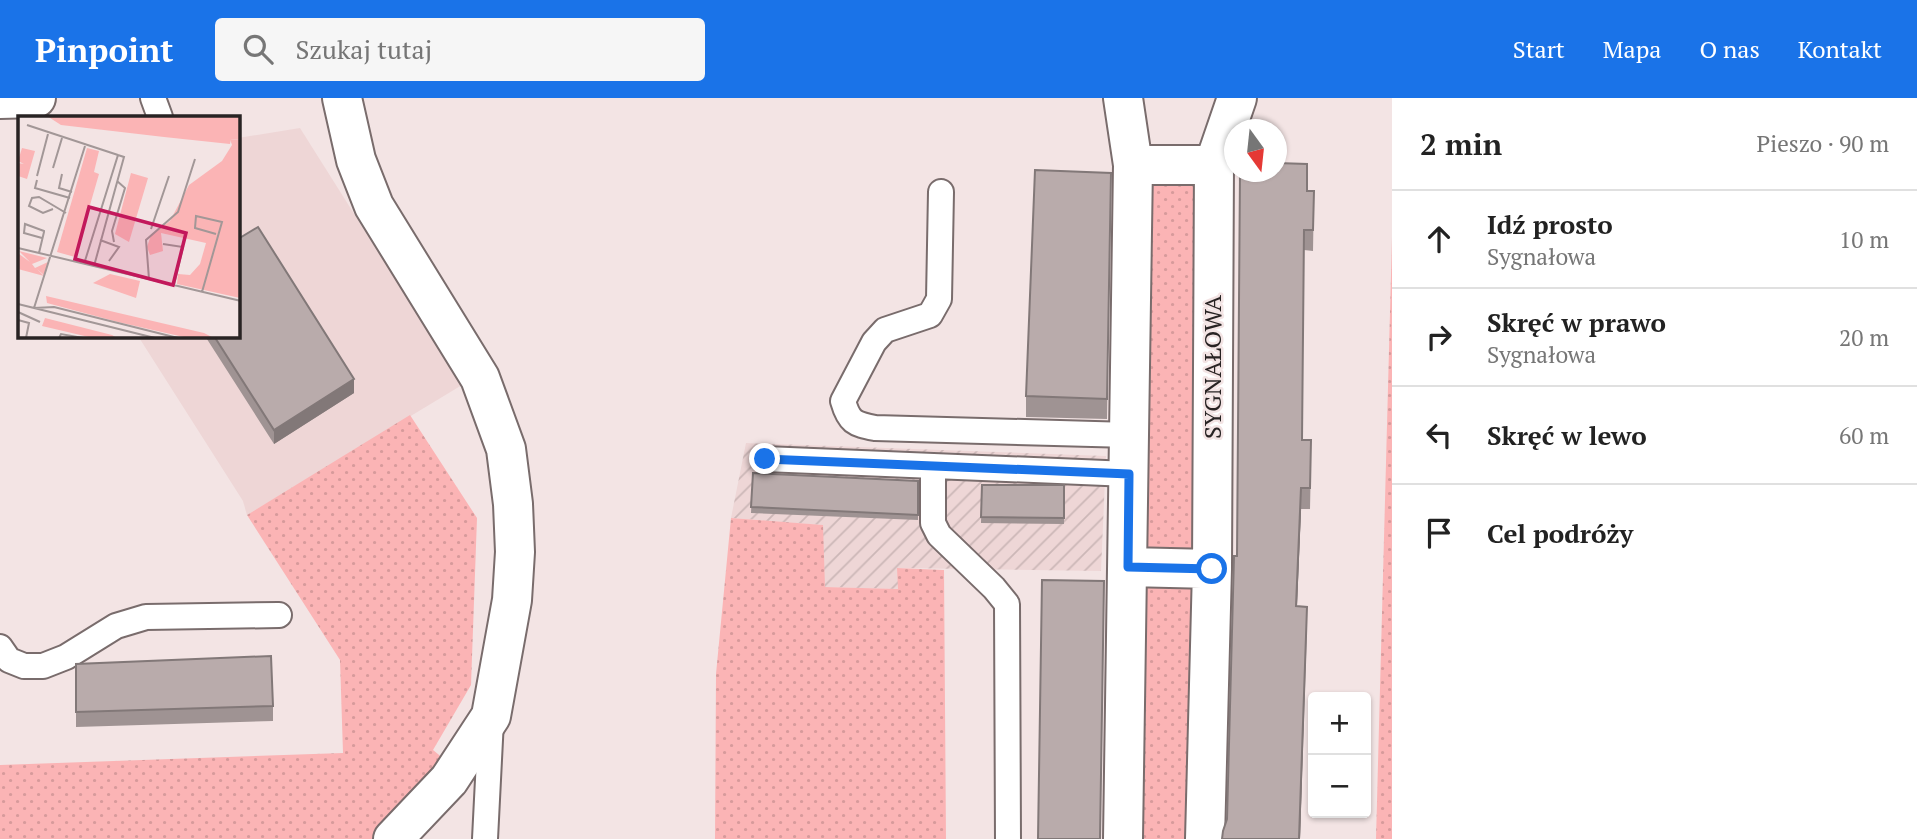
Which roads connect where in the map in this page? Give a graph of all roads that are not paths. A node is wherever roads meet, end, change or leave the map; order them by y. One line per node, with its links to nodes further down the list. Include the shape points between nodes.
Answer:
1 (36, 98): 6 (street)
2 (153, 98): 7 (lane)
3 (342, 98): 19 (street, via 356,160 374,206 480,379 506,449 515,552 512,600)
4 (1123, 98): 8 (street)
5 (1237, 98): 9 (street, SYGNAŁOWA)
6 (0, 99)
7 (160, 116)
8 (1133, 165): 9 (street); 11 (street)
9 (1214, 165): 16 (street, SYGNAŁOWA)
10 (941, 192): 11 (lane, via 939,299 930,315 885,330 874,342 843,401 847,414 856,424 875,428)
11 (1130, 435): 14 (street)
12 (765, 459): 13 (lane)
13 (933, 466): 14 (lane); 22 (lane, via 933,523 939,535 1007,604)
14 (1129, 474): 15 (street)
15 (1128, 567): 16 (street); 23 (street)
16 (1212, 569): 24 (street, SYGNAŁOWA)
17 (279, 615): 18 (lane, via 146,617 116,626 43,666 9,660)
18 (0, 647)
19 (491, 716): 20 (street, via 449,780); 21 (lane)
20 (393, 839)
21 (485, 839)
22 (1009, 839)
23 (1123, 839)
24 (1205, 839)

